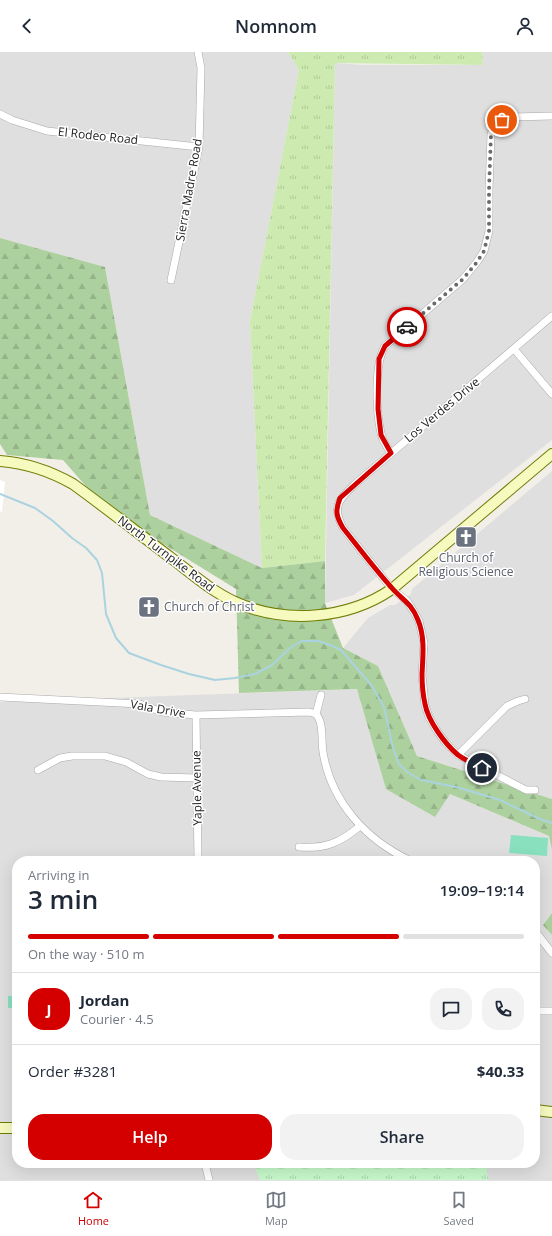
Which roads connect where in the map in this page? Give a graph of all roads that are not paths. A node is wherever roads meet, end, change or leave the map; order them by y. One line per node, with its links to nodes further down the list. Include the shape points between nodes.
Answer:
1 (198, 52): 4 (street, Sierra Madre Road, via 201,68)
2 (0, 114): 4 (street, El Rodeo Road, via 47,131)
3 (552, 116): 9 (street, via 513,117 496,124 491,134 489,231 484,251 463,279 385,346 381,353 378,367 378,409 381,435)
4 (199, 147): 5 (street, Sierra Madre Road)
5 (171, 280)
6 (552, 316): 7 (street, Los Verdes Drive)
7 (514, 349): 8 (street); 9 (street, Los Verdes Drive)
8 (552, 394)
9 (391, 453): 12 (street, Los Verdes Drive, via 345,493 336,507 343,528)
10 (552, 454): 12 (main road, North Turnpike Road)
11 (0, 461): 12 (main road, North Turnpike Road, via 28,465 73,484 208,586 255,610 290,615 319,615 355,608)
12 (392, 589): 18 (street, via 406,601 418,621 424,643 422,675 429,717 446,743)
13 (321, 695): 16 (street)
14 (0, 697): 17 (street, Vala Drive, via 140,704 162,712)
15 (525, 700): 18 (street, via 507,706)
16 (316, 714): 17 (street, Vala Drive, via 309,712); 22 (street, via 321,722 323,752 329,776 344,805)
17 (196, 715): 20 (street, Yaple Avenue)
18 (458, 755): 21 (street, via 526,790)
19 (38, 770): 20 (street, via 66,757 105,756 126,762 148,774)
20 (196, 778): 24 (street, Yaple Avenue)
21 (535, 790)
22 (360, 826): 23 (street, via 326,846); 25 (street, via 383,846)
23 (299, 847)
24 (198, 856)
25 (402, 856)
26 (540, 937): 27 (street)
27 (552, 953)
28 (540, 1011): 29 (street)
29 (552, 1011)
30 (540, 1111): 31 (main road)
31 (552, 1112)
32 (0, 1128): 33 (main road)
33 (12, 1128)
34 (206, 1168): 35 (street)
35 (209, 1180)

